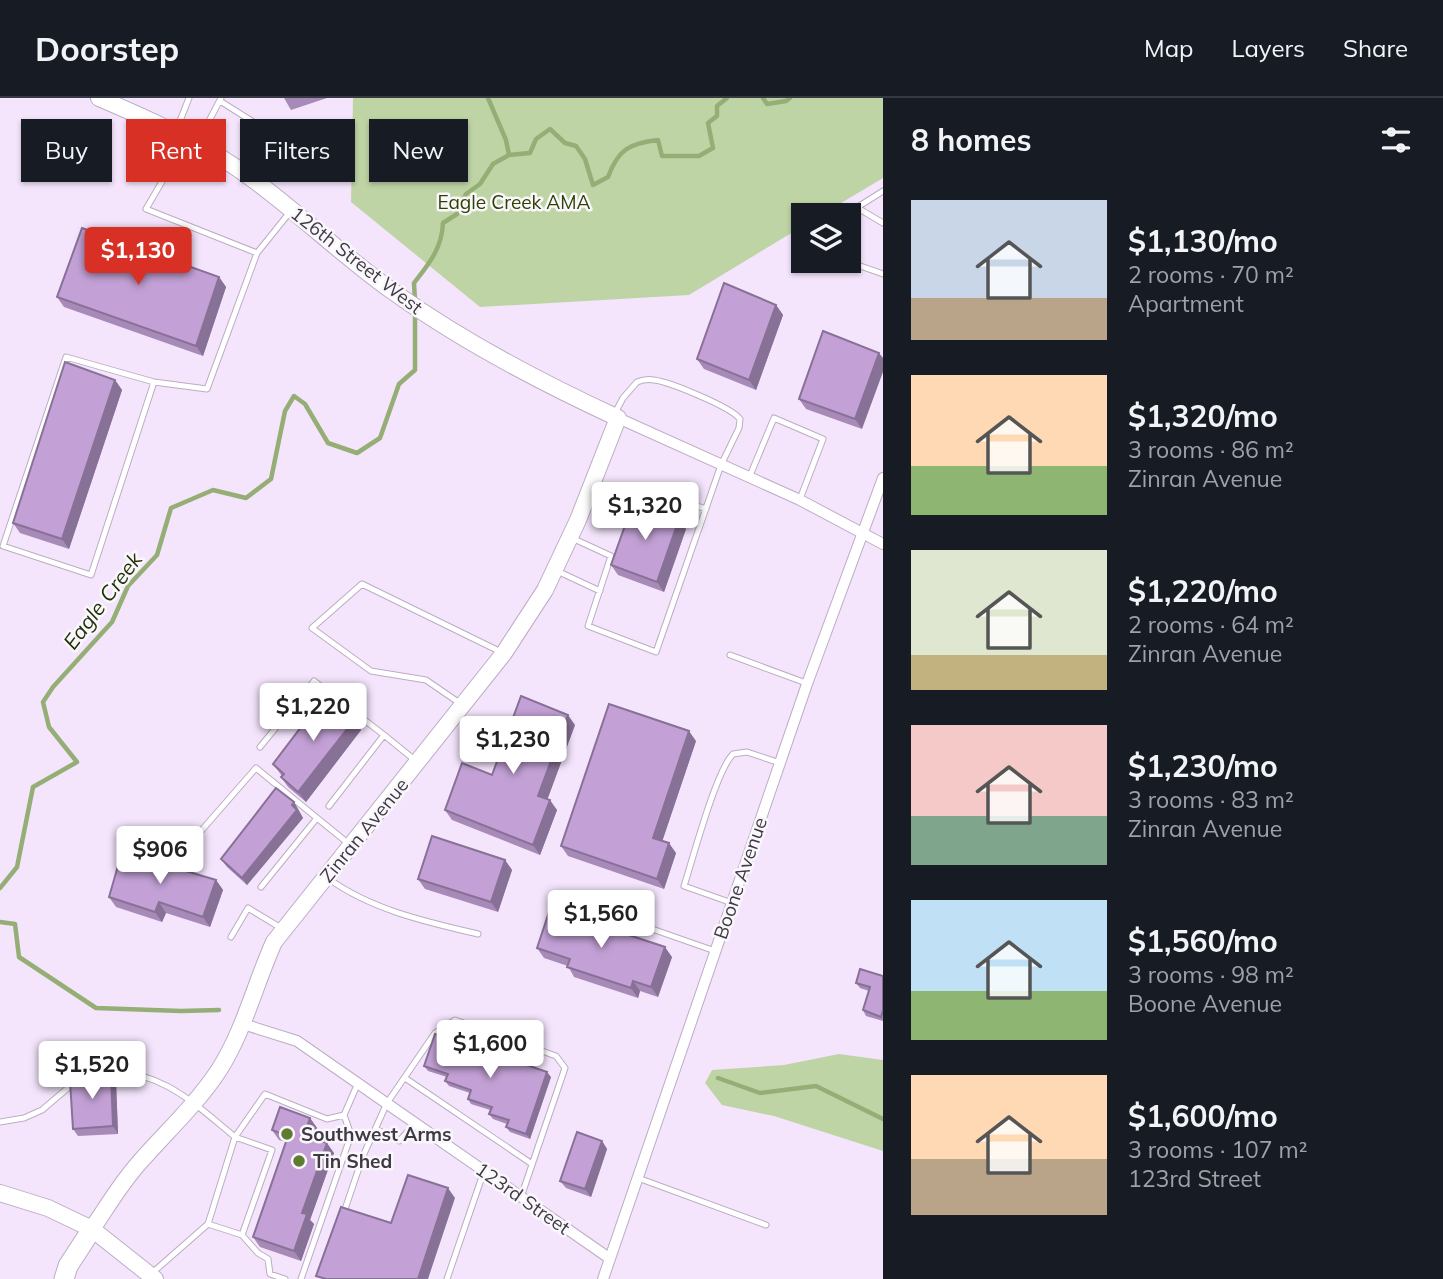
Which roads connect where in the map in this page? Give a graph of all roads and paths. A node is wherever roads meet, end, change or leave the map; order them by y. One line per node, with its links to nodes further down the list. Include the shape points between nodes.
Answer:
1 (99, 98): 4 (street, 126th Street West)
2 (189, 98): 5 (lane)
3 (221, 100): 6 (lane); 7 (lane)
4 (144, 119)
5 (187, 119)
6 (204, 119)
7 (250, 119)
8 (226, 161): 13 (street, 126th Street West)
9 (161, 182): 15 (lane, via 146,209)
10 (883, 191): 11 (lane)
11 (861, 203)
12 (861, 209): 14 (lane)
13 (292, 210): 15 (lane); 19 (street, 126th Street West, via 448,330)
14 (883, 223)
15 (257, 253): 18 (lane, via 207,389)
16 (861, 266): 17 (lane)
17 (883, 274)
18 (154, 382): 18 (lane, via 91,575 3,546 66,357)
19 (616, 417): 20 (street); 20 (lane, via 630,390 644,380 656,380 714,402 740,419); 27 (street, Zinran Avenue)
20 (721, 465): 21 (street); 25 (lane)
21 (750, 478): 24 (street); 24 (lane, via 774,418 823,439)
22 (883, 478): 26 (street, Boone Avenue)
23 (635, 486): 25 (lane)
24 (800, 500): 26 (street)
25 (706, 509): 30 (lane, via 656,652 589,626)
26 (862, 534): 28 (street); 33 (street, Boone Avenue)
27 (570, 537): 29 (street, Zinran Avenue); 30 (lane, via 611,556)
28 (883, 544)
29 (555, 569): 30 (lane); 31 (street, Zinran Avenue)
30 (600, 591)
31 (504, 653): 34 (street, Zinran Avenue); 34 (lane, via 362,584 312,628 371,671 426,680)
32 (730, 655): 33 (lane)
33 (807, 684): 38 (street, Boone Avenue)
34 (464, 706): 37 (street, Zinran Avenue)
35 (384, 735): 36 (lane, via 314,681); 37 (lane); 39 (lane)
36 (260, 747)
37 (419, 763): 42 (street, Zinran Avenue)
38 (780, 763): 46 (street, Boone Avenue); 46 (lane, via 740,752 724,766 684,886)
39 (329, 806)
40 (317, 818): 41 (lane, via 256,768); 42 (lane); 44 (lane)
41 (201, 831)
42 (352, 845): 43 (street, Zinran Avenue)
43 (327, 877): 47 (street, Zinran Avenue); 48 (lane, via 347,891 420,920)
44 (261, 887)
45 (572, 901): 50 (lane)
46 (732, 903): 50 (street, Boone Avenue)
47 (284, 930): 49 (lane, via 248,908); 51 (street, Zinran Avenue, via 261,970)
48 (478, 934)
49 (231, 937)
50 (715, 951): 65 (street, Boone Avenue)
51 (243, 1024): 55 (street, 123rd Street, via 297,1041); 57 (street, Zinran Avenue)
52 (99, 1075): 57 (lane, via 133,1074 158,1080)
53 (87, 1077): 59 (lane, via 42,1110)
54 (405, 1078): 56 (lane); 63 (lane); 63 (lane, via 435,1033 455,1020 556,1056 565,1068)
55 (358, 1083): 56 (street, 123rd Street); 58 (lane)
56 (387, 1103): 60 (street, 123rd Street); 61 (lane)
57 (194, 1104): 62 (lane); 71 (street, Zinran Avenue, via 136,1166)
58 (344, 1115): 62 (lane, via 327,1119 265,1094); 77 (lane, via 351,1135)
59 (0, 1122)
60 (416, 1123): 61 (lane, via 399,1141); 64 (street, 123rd Street)
61 (376, 1129): 68 (lane)
62 (235, 1137): 69 (lane); 72 (lane, via 272,1150)
63 (532, 1164): 67 (lane)
64 (484, 1171): 67 (street, 123rd Street); 78 (lane)
65 (637, 1178): 70 (lane); 73 (street, Boone Avenue)
66 (0, 1193): 71 (street, via 48,1208)
67 (521, 1197): 73 (street, 123rd Street)
68 (342, 1217)
69 (208, 1224): 72 (lane); 74 (lane)
70 (766, 1225)
71 (92, 1229): 74 (street); 75 (highway, via 68,1266)
72 (242, 1235): 76 (lane, via 268,1259 270,1273)
73 (609, 1258): 79 (street, Boone Avenue)
74 (153, 1276)
75 (65, 1279)
76 (285, 1279)
77 (301, 1279)
78 (447, 1279)
79 (603, 1279)

